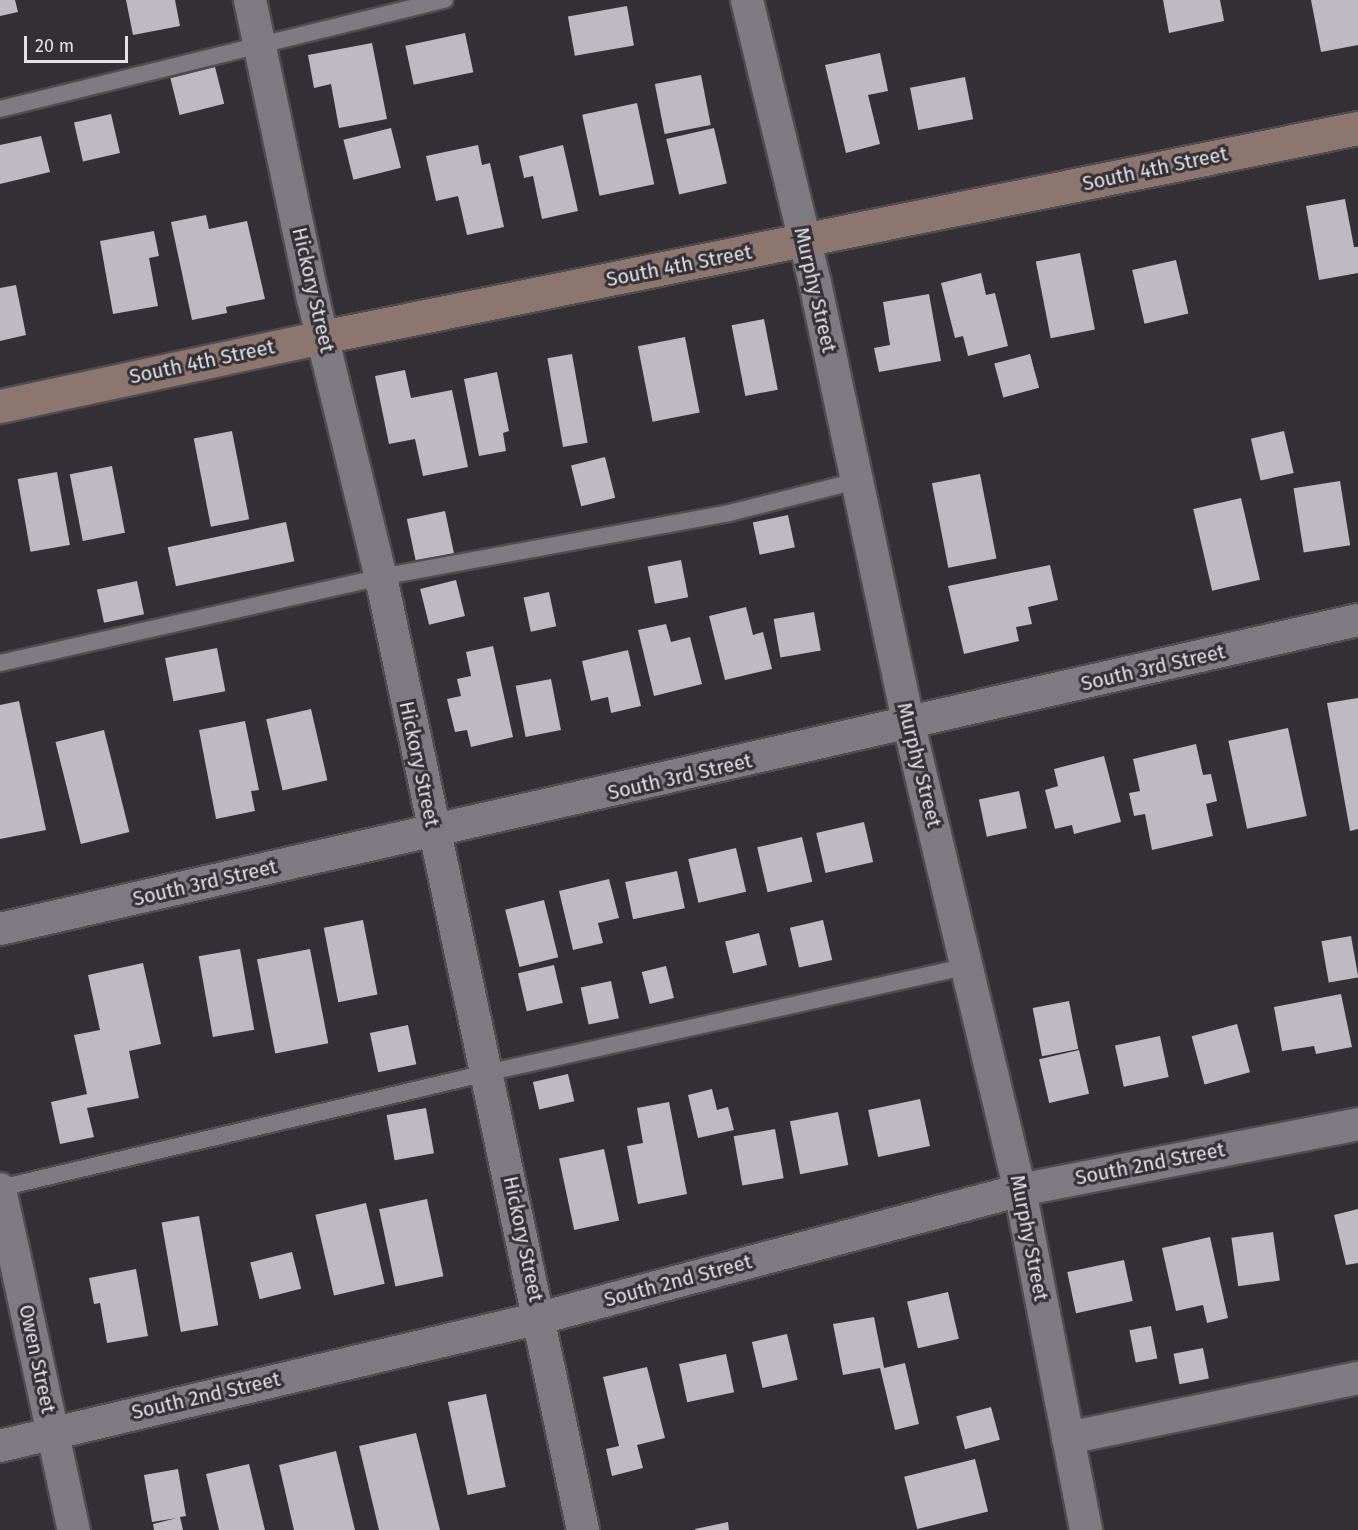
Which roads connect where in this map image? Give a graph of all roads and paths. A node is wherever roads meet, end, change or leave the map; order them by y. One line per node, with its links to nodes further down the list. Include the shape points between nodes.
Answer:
1 (250, 0): 4 (street, Hickory Street)
2 (445, 0): 4 (lane)
3 (747, 0): 7 (street, Murphy Street)
4 (259, 44): 5 (lane); 8 (street, Hickory Street)
5 (0, 109)
6 (1358, 128): 7 (main road, South 4th Street)
7 (805, 241): 8 (main road, South 4th Street); 10 (street, Murphy Street)
8 (322, 337): 9 (main road, South 4th Street); 11 (street, Hickory Street)
9 (0, 406)
10 (856, 481): 11 (lane, via 729,513); 14 (street, Murphy Street)
11 (381, 577): 13 (lane); 15 (street, Hickory Street)
12 (1358, 620): 14 (street, South 3rd Street)
13 (0, 663)
14 (909, 725): 15 (street, South 3rd Street); 17 (street, Murphy Street)
15 (432, 832): 16 (street, South 3rd Street); 18 (street, Hickory Street)
16 (0, 928)
17 (969, 966): 18 (lane); 21 (street, Murphy Street)
18 (486, 1073): 20 (lane); 22 (street, Hickory Street)
19 (1358, 1124): 21 (street, South 2nd Street)
20 (0, 1188): 24 (street, Owen Street)
21 (1020, 1190): 22 (street, South 2nd Street); 25 (street, Murphy Street)
22 (540, 1318): 24 (street, South 2nd Street); 28 (street, Hickory Street)
23 (1358, 1378): 25 (street)
24 (53, 1432): 26 (street, South 2nd Street); 27 (street, Owen Street)
25 (1068, 1438): 29 (street, Murphy Street)
26 (0, 1446)
27 (74, 1530)
28 (583, 1530)
29 (1086, 1530)

